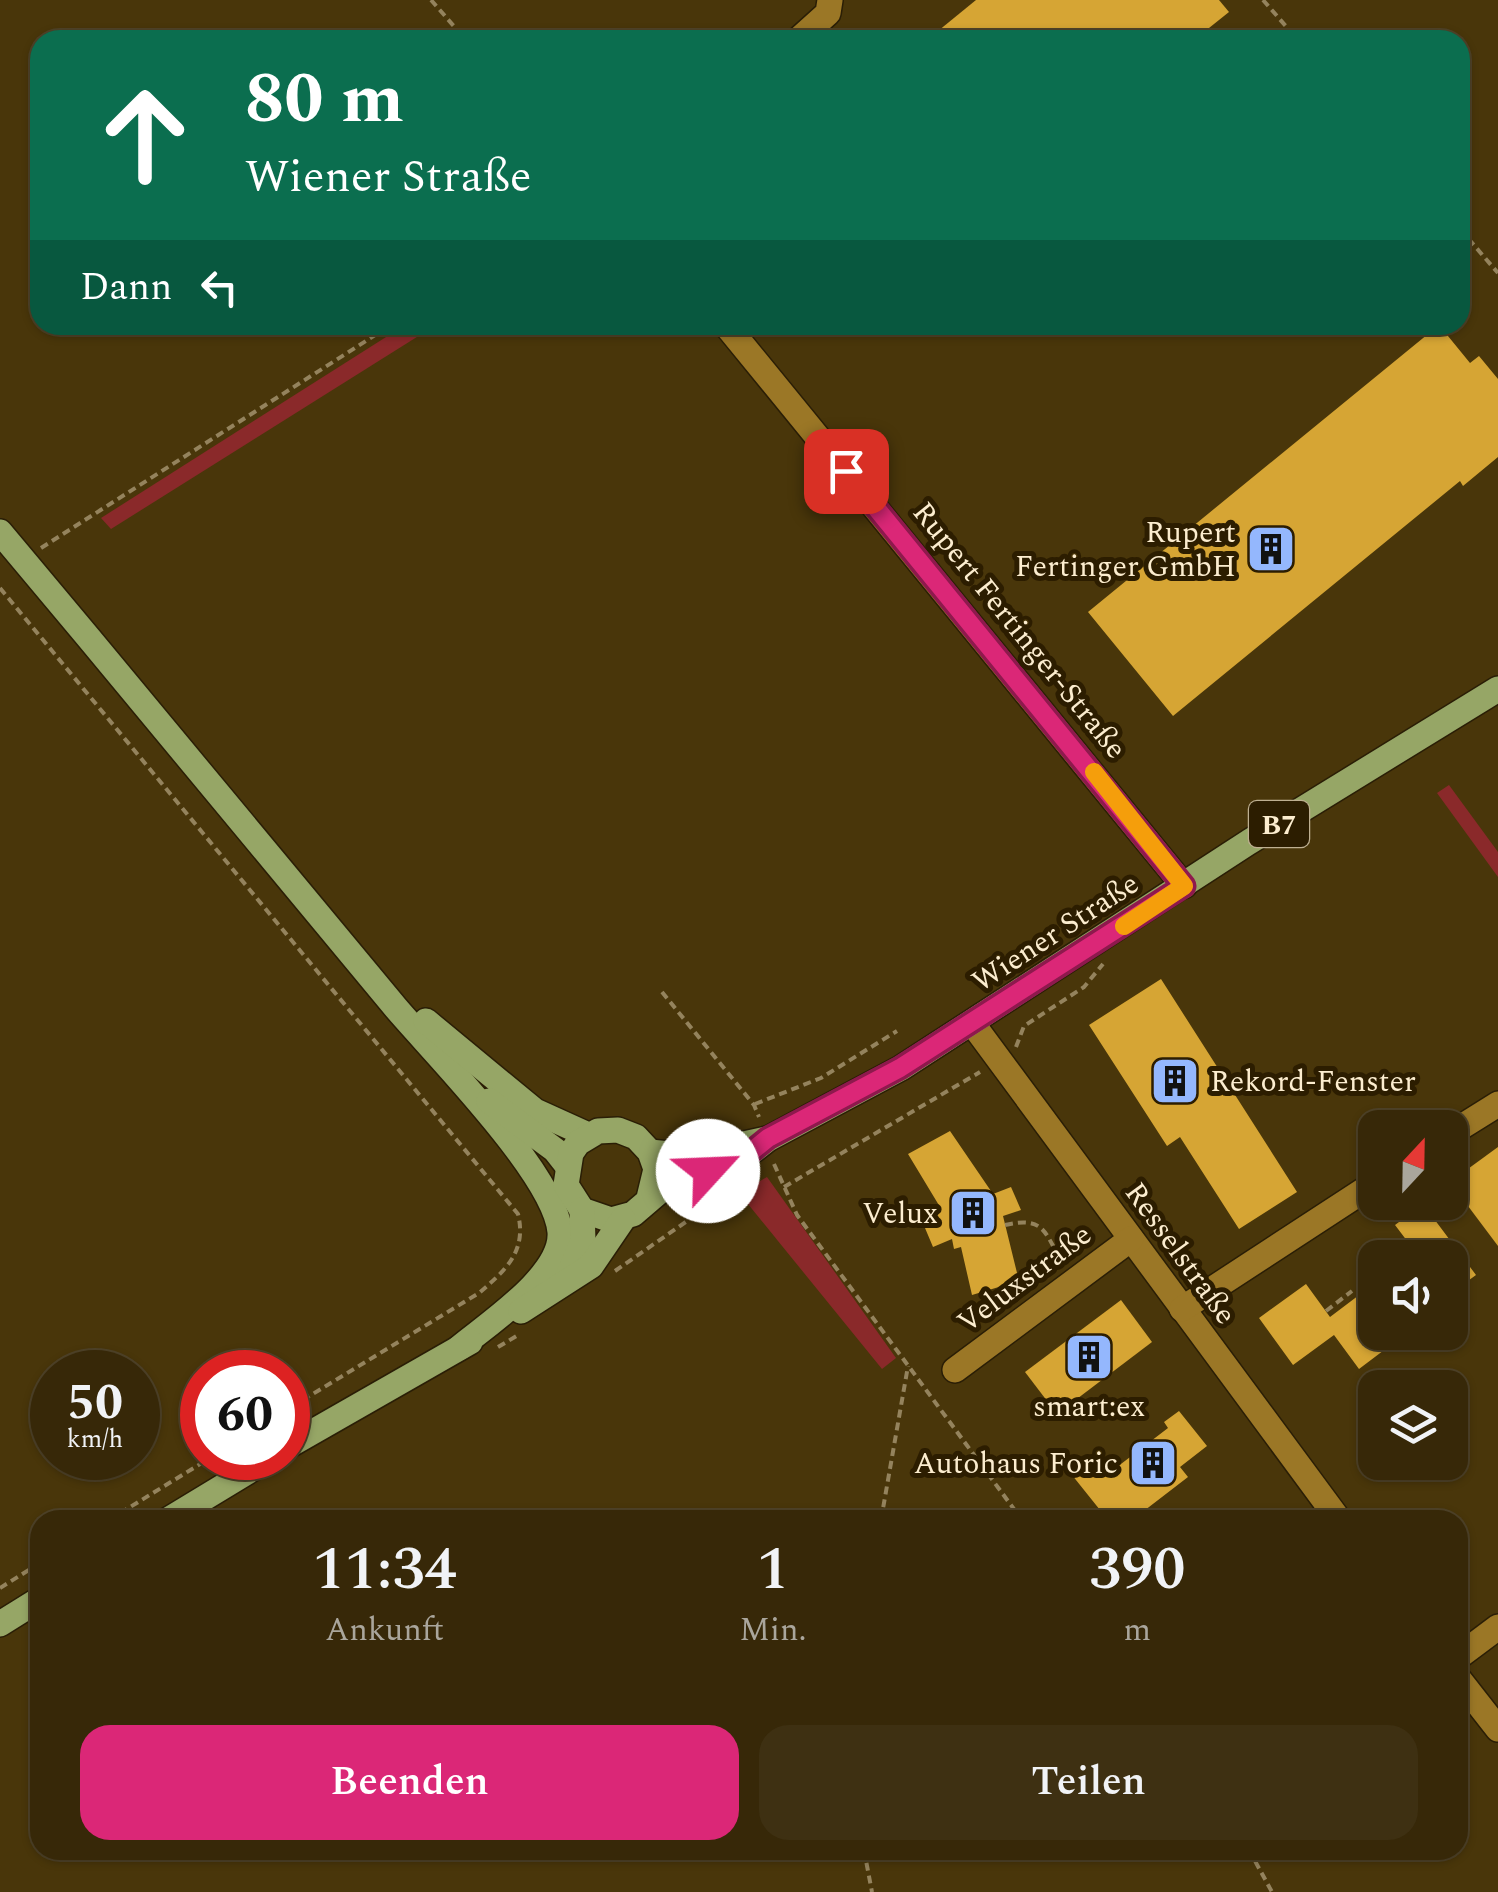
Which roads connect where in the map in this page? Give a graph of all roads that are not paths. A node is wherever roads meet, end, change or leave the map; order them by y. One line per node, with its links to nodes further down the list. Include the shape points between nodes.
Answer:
1 (830, 0): 2 (street, via 828,13)
2 (809, 30)
3 (734, 335): 6 (street, Rupert Fertinger-Straße)
4 (0, 532): 7 (main road)
5 (1498, 690): 6 (main road, Wiener Straße / B7)
6 (1184, 886): 8 (main road, Wiener Straße / B7)
7 (350, 948): 9 (main road); 12 (main road, via 510,1092)
8 (972, 1024): 13 (main road, Wiener Straße / B7); 20 (street, Resselstraße)
9 (468, 1087): 15 (main road); 23 (main road, via 546,1196 560,1236 545,1272)
10 (1498, 1104): 11 (street)
11 (1468, 1123)
12 (588, 1135): 14 (main road, B7, via 618,1130); 15 (main road)
13 (768, 1138): 14 (main road, B7, via 689,1156); 17 (main road, B7, via 741,1160)
14 (650, 1152): 17 (main road, via 656,1178)
15 (566, 1164): 18 (main road, via 569,1194)
16 (1358, 1194): 22 (street)
17 (650, 1198): 19 (main road, B7)
18 (582, 1210): 19 (main road, via 600,1219); 21 (main road, via 583,1241)
19 (623, 1218): 21 (main road, B7, via 591,1266)
20 (1131, 1239): 22 (street, Resselstraße); 24 (street, Veluxstraße)
21 (565, 1283): 23 (main road, B7)
22 (1182, 1309): 28 (street, Resselstraße)
23 (459, 1348): 25 (main road, B7)
24 (955, 1370)
25 (310, 1433)
26 (234, 1480): 27 (main road)
27 (184, 1510)
28 (1333, 1510)
29 (30, 1605): 30 (main road)
30 (0, 1624)
31 (1498, 1628): 32 (street)
32 (1468, 1650)
33 (1468, 1690): 34 (street)
34 (1498, 1728)

